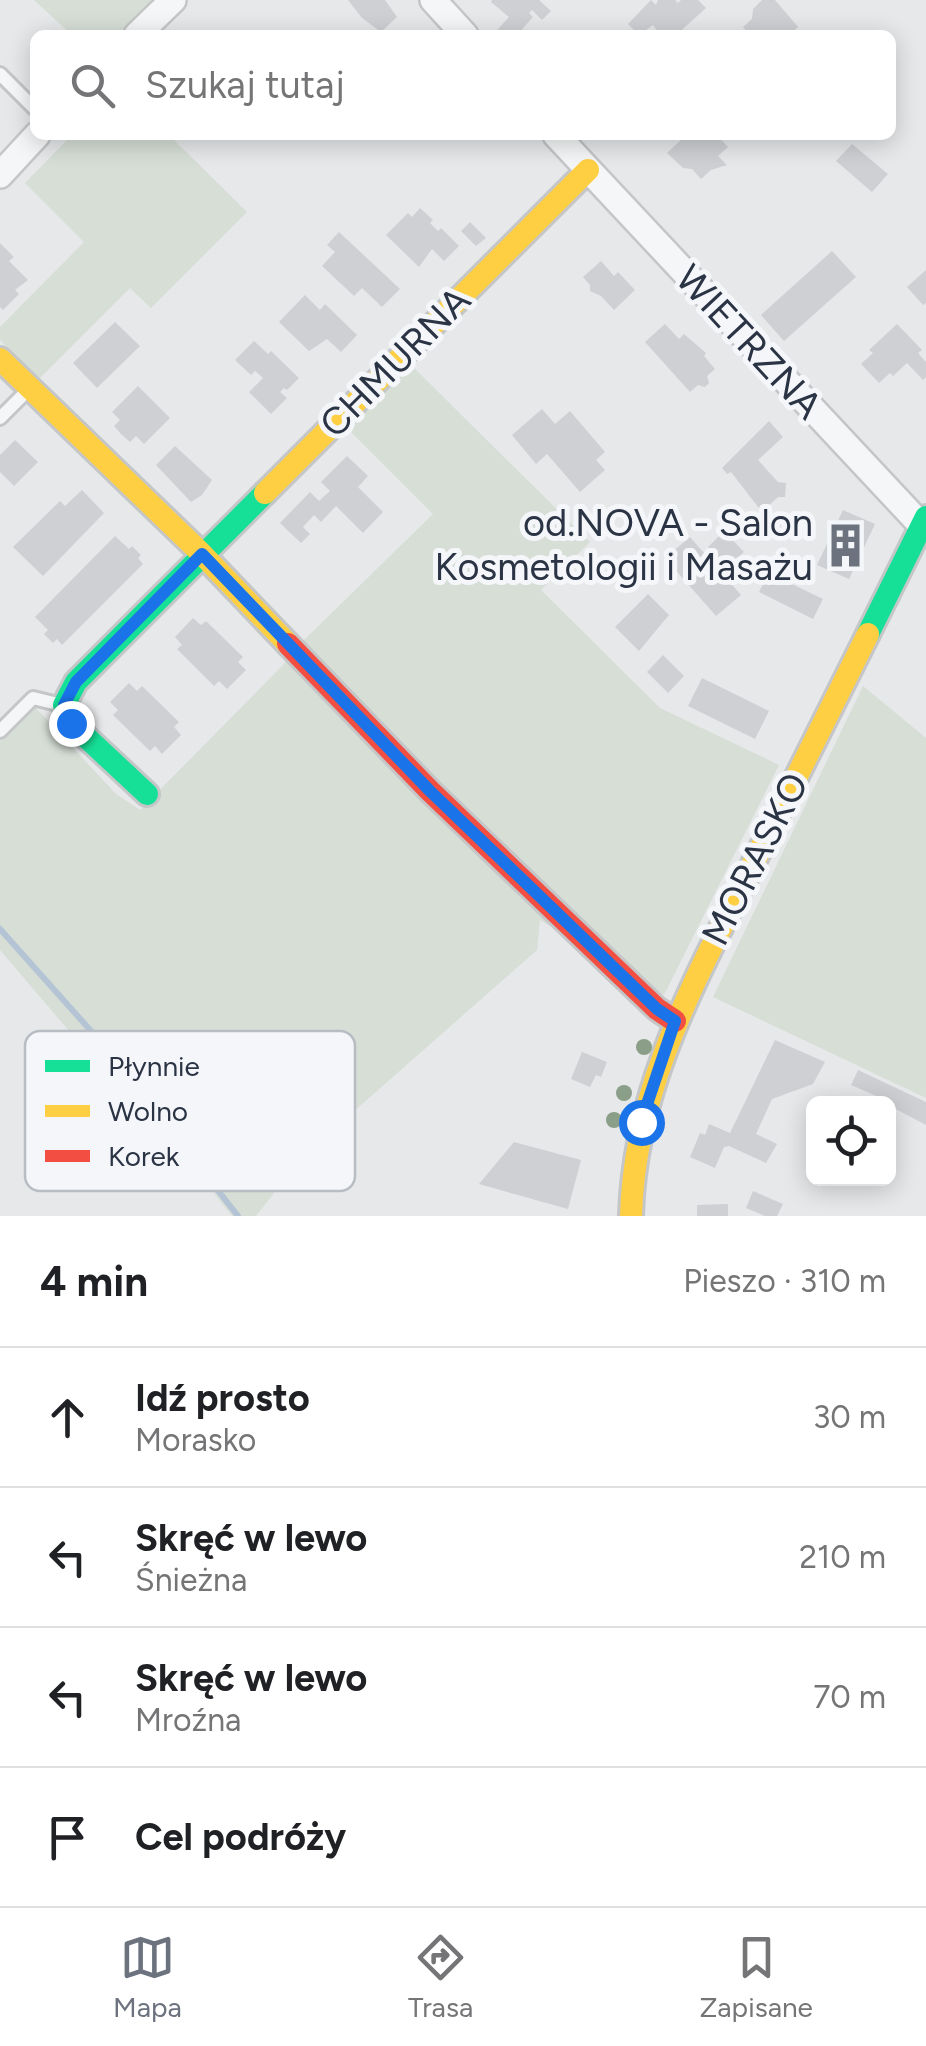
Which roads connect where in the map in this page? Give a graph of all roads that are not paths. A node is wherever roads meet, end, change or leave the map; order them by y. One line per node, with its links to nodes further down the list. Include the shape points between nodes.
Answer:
1 (173, 0): 3 (street)
2 (434, 0): 4 (street)
3 (143, 30)
4 (461, 30)
5 (0, 74): 6 (lane)
6 (30, 103)
7 (33, 140): 10 (street)
8 (560, 140): 9 (street, WIETRZNA)
9 (582, 164): 14 (street, WIETRZNA); 15 (street, CHMURNA)
10 (0, 175)
11 (0, 359): 12 (street)
12 (30, 388): 13 (lane); 15 (street)
13 (0, 418)
14 (924, 521): 19 (street, MORASKO)
15 (202, 554): 16 (street, CHMURNA, via 76,682); 19 (street, via 430,791)
16 (64, 705): 17 (lane, via 33,698); 18 (street, via 71,723)
17 (0, 732)
18 (148, 794)
19 (675, 1021): 20 (street, MORASKO, via 634,1150)
20 (630, 1216)

